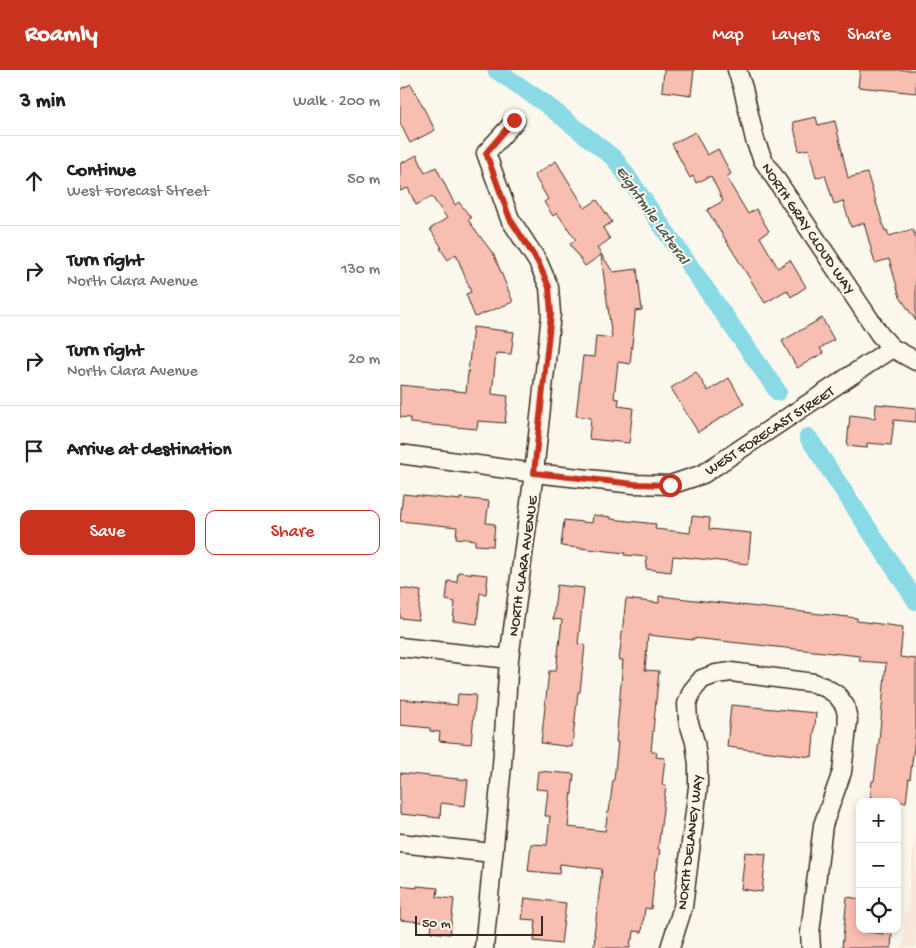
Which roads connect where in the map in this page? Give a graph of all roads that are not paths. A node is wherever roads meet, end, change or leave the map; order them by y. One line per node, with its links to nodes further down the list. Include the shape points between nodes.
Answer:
1 (737, 70): 3 (street, NORTH GRAY CLOUD WAY, via 763,160 880,335)
2 (514, 120): 6 (street, NORTH CLARA AVENUE, via 486,153 510,219 538,262 549,287 551,314)
3 (892, 348): 4 (street); 6 (street, WEST FORECAST STREET, via 703,474 661,485)
4 (916, 362)
5 (400, 454): 6 (street, WEST FORECAST STREET)
6 (534, 473): 8 (street, NORTH CLARA AVENUE)
7 (400, 647): 8 (street)
8 (509, 659): 10 (street, NORTH CLARA AVENUE)
9 (400, 843): 10 (street)
10 (492, 853): 11 (street, NORTH CLARA AVENUE)
11 (484, 948)
12 (670, 948): 13 (street, NORTH DELANEY WAY, via 683,907 698,787 695,742 687,704 702,679 731,672 814,683 837,695 845,706 848,720 842,772 823,825)
13 (811, 948)

